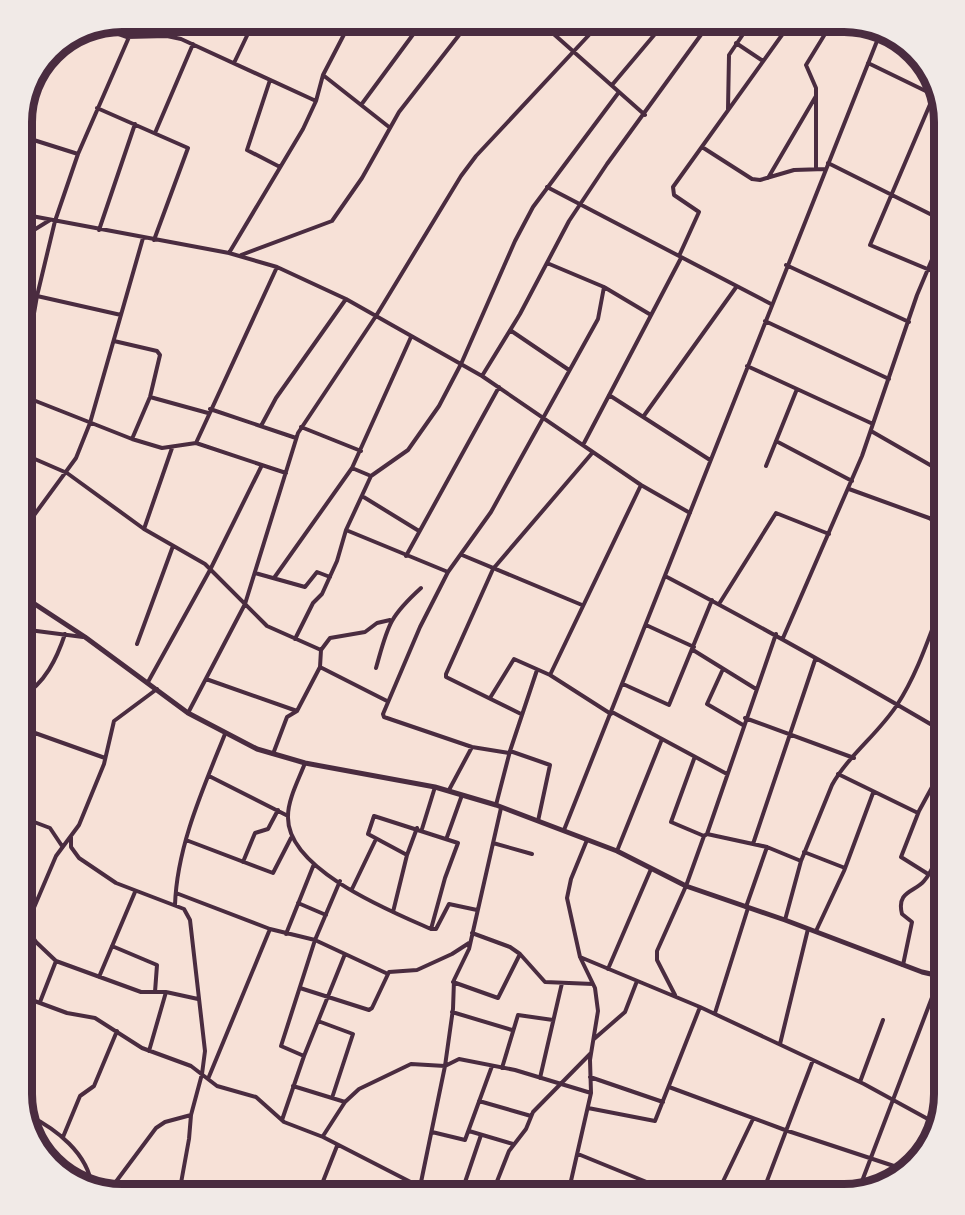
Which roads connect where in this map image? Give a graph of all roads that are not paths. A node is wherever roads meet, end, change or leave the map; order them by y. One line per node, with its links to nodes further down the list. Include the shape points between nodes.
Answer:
1 (113, 32): 14 (street)
2 (130, 32): 14 (street)
3 (249, 32): 20 (street)
4 (345, 32): 22 (street)
5 (415, 32): 30 (street)
6 (460, 32): 35 (street)
7 (551, 32): 18 (street)
8 (592, 32): 18 (street)
9 (657, 32): 24 (street)
10 (703, 32): 33 (street)
11 (744, 32): 16 (street)
12 (784, 32): 19 (street)
13 (826, 32): 27 (street, via 806,65)
14 (127, 37): 17 (street, via 167,36); 31 (street)
15 (878, 38): 21 (street)
16 (736, 43): 19 (street); 32 (street, via 727,64)
17 (193, 45): 20 (street); 36 (street)
18 (574, 51): 24 (street); 71 (street, via 471,163 445,199)
19 (762, 61): 32 (street)
20 (234, 63): 23 (street)
21 (868, 63): 26 (street); 40 (street)
22 (323, 75): 28 (street); 30 (street)
23 (270, 80): 28 (street); 41 (street, via 247,150)
24 (612, 85): 25 (street)
25 (619, 92): 33 (street); 45 (street)
26 (929, 93)
27 (816, 95): 42 (street); 44 (street)
28 (316, 101): 41 (street)
29 (932, 103): 46 (street)
30 (361, 105): 35 (street)
31 (97, 108): 34 (street); 39 (street)
32 (728, 109): 38 (street)
33 (645, 115): 47 (street)
34 (135, 124): 36 (street); 51 (street)
35 (389, 127): 56 (street, via 362,178 332,221)
36 (155, 133): 54 (street, via 189,150)
37 (32, 139): 39 (street)
38 (702, 147): 44 (street, via 746,176); 58 (street, via 672,191 699,212)
39 (78, 154): 50 (street)
40 (828, 163): 43 (street); 46 (street)
41 (280, 167): 55 (street)
42 (816, 169): 43 (street); 44 (street, via 794,170)
43 (825, 169): 60 (street)
44 (768, 178)
45 (547, 187): 47 (street); 78 (street, via 515,241)
46 (891, 196): 49 (street); 62 (street, via 870,245)
47 (580, 205): 58 (street); 59 (street)
48 (32, 216): 50 (street)
49 (934, 216)
50 (52, 220): 51 (street); 52 (street); 66 (street)
51 (99, 230): 53 (street)
52 (32, 232)
53 (143, 238): 54 (street); 69 (street)
54 (154, 240): 55 (street)
55 (229, 253): 56 (street)
56 (240, 255): 61 (street)
57 (934, 255): 62 (street)
58 (680, 257): 64 (street); 70 (street)
59 (547, 263): 65 (street); 74 (street)
60 (786, 265): 68 (street); 73 (street)
61 (277, 267): 67 (street); 88 (street)
62 (927, 271): 63 (street); 73 (street)
63 (934, 273)
64 (736, 286): 68 (street); 90 (street)
65 (604, 287): 70 (street); 80 (street, via 600,314)
66 (37, 296): 69 (street); 75 (street)
67 (346, 299): 71 (street); 93 (street, via 276,398)
68 (771, 304): 72 (street)
69 (121, 315): 77 (street)
70 (651, 315): 85 (street)
71 (376, 316): 76 (street); 94 (street)
72 (765, 321): 79 (street); 82 (street)
73 (909, 322): 82 (street)
74 (510, 330): 80 (street); 81 (street)
75 (32, 332)
76 (411, 337): 78 (street); 102 (street)
77 (114, 341): 86 (street, via 160,353); 91 (street)
78 (461, 364): 81 (street); 112 (street, via 410,448)
79 (747, 366): 84 (street); 105 (street)
80 (569, 370): 89 (street)
81 (483, 376): 83 (street)
82 (889, 379): 92 (street)
83 (499, 387): 89 (street); 122 (street)
84 (797, 389): 92 (street); 98 (street)
85 (609, 395): 90 (street); 100 (street)
86 (150, 397): 88 (street); 97 (street)
87 (32, 400): 91 (street)
88 (209, 411): 93 (street); 99 (street)
89 (543, 417): 100 (street); 125 (street, via 491,512)
90 (643, 417): 105 (street)
91 (90, 423): 97 (street); 110 (street)
92 (873, 424): 95 (street)
93 (261, 426): 96 (street)
94 (301, 427): 96 (street); 102 (street)
95 (871, 431): 108 (street); 113 (street)
96 (296, 438): 111 (street)
97 (132, 439): 101 (street)
98 (776, 441): 107 (street); 113 (street)
99 (196, 443): 101 (street); 106 (street)
100 (583, 445): 103 (street)
101 (172, 447): 120 (street)
102 (361, 451): 109 (street)
103 (593, 452): 114 (street); 127 (street)
104 (32, 458): 110 (street)
105 (710, 460): 117 (street)
106 (262, 465): 111 (street); 128 (street)
107 (766, 466)
108 (934, 467)
109 (352, 468): 112 (street); 133 (street)
110 (67, 473): 118 (street); 120 (street)
111 (286, 473): 130 (street)
112 (371, 476): 116 (street)
113 (852, 481): 115 (street)
114 (641, 485): 117 (street); 139 (street)
115 (849, 489): 119 (street); 123 (street)
116 (362, 496): 121 (street); 122 (street)
117 (690, 513): 131 (street)
118 (32, 519)
119 (934, 521)
120 (144, 529): 124 (street)
121 (346, 530): 126 (street); 132 (street)
122 (419, 531): 126 (street)
123 (829, 534): 138 (street, via 776,513); 147 (street)
124 (173, 546): 128 (street); 149 (street)
125 (462, 555): 127 (street); 129 (street)
126 (406, 556): 129 (street)
127 (493, 569): 139 (street); 164 (street, via 445,676)
128 (210, 570): 137 (street); 159 (street)
129 (448, 572): 165 (street)
130 (255, 573): 133 (street); 137 (street)
131 (665, 576): 135 (street); 141 (street)
132 (330, 577): 133 (street, via 317,572 307,587); 148 (street)
133 (274, 578)
134 (421, 588): 140 (street)
135 (712, 600): 138 (street); 150 (street)
136 (32, 602): 146 (street)
137 (246, 604): 148 (street, via 267,626); 158 (street)
138 (718, 604): 145 (street)
139 (582, 605): 157 (street)
140 (390, 620): 151 (street, via 365,632 330,638); 154 (street)
141 (646, 625): 150 (street); 160 (street)
142 (934, 625): 166 (street)
143 (32, 630): 144 (street)
144 (65, 634): 146 (street); 163 (street, via 58,655)
145 (776, 634): 147 (street); 162 (street)
146 (85, 637): 159 (street)
147 (783, 638): 152 (street)
148 (295, 639): 151 (street)
149 (137, 644)
150 (693, 648): 156 (street); 160 (street, via 668,705)
151 (321, 650): 153 (street)
152 (815, 660): 166 (street); 176 (street)
153 (320, 667): 165 (street); 167 (street)
154 (376, 668)
155 (537, 669): 157 (street); 164 (street, via 512,659); 170 (street)
156 (723, 669): 162 (street); 172 (street, via 708,704)
157 (550, 675): 169 (street)
158 (206, 679): 167 (street); 168 (street)
159 (147, 682): 161 (street)
160 (623, 684): 169 (street)
161 (157, 689): 168 (street); 182 (street, via 114,721)
162 (756, 689): 171 (street)
163 (32, 690)
164 (490, 698): 170 (street)
165 (387, 701): 179 (street, via 384,717)
166 (897, 704): 173 (street); 183 (street)
167 (297, 711): 181 (street, via 288,717)
168 (188, 713): 175 (street)
169 (611, 713): 178 (street); 201 (street)
170 (521, 714): 180 (street)
171 (745, 718): 172 (street); 176 (street)
172 (743, 725): 186 (street)
173 (934, 726)
174 (33, 733): 177 (street); 182 (street)
175 (225, 734): 181 (street); 188 (street)
176 (789, 734): 183 (street); 210 (street)
177 (32, 736)
178 (662, 739): 184 (street); 213 (street)
179 (472, 747): 180 (street); 191 (street)
180 (510, 752): 194 (street); 199 (street, via 550,765)
181 (273, 754): 185 (street)
182 (105, 758): 203 (street)
183 (854, 758): 187 (street)
184 (694, 759): 186 (street); 202 (street, via 670,822)
185 (305, 763): 190 (street); 197 (street)
186 (727, 774): 202 (street)
187 (838, 774): 192 (street); 214 (street)
188 (209, 776): 195 (street); 207 (street)
189 (934, 783): 196 (street)
190 (435, 787): 191 (street); 200 (street)
191 (448, 790): 193 (street)
192 (873, 793): 196 (street); 221 (street)
193 (462, 794): 194 (street); 205 (street)
194 (499, 806): 199 (street); 209 (street)
195 (278, 810): 197 (street); 218 (street, via 268,829 255,834)
196 (918, 813): 223 (street, via 901,857)
197 (288, 816): 204 (street)
198 (32, 821): 211 (street, via 50,828)
199 (538, 821): 201 (street)
200 (420, 829): 205 (street); 206 (street, via 376,816 367,832); 216 (street)
201 (564, 830): 208 (street)
202 (705, 835): 210 (street); 225 (street)
203 (71, 837): 211 (street); 227 (street, via 71,847 79,858)
204 (292, 837): 218 (street, via 273,873); 220 (street)
205 (447, 837): 239 (street, via 458,844)
206 (376, 839): 216 (street); 226 (street)
207 (186, 840): 218 (street); 228 (street)
208 (587, 840): 213 (street); 249 (street, via 567,890)
209 (493, 843): 215 (street); 232 (street)
210 (753, 844): 212 (street)
211 (62, 846): 234 (street)
212 (767, 847): 217 (street); 231 (street)
213 (616, 852): 222 (street)
214 (804, 852): 217 (street); 221 (street)
215 (532, 854)
216 (407, 855): 233 (street)
217 (801, 861): 236 (street)
218 (243, 862)
219 (934, 862): 223 (street)
220 (314, 864): 224 (street); 229 (street)
221 (845, 868): 240 (street)
222 (651, 869): 225 (street); 252 (street)
223 (928, 874): 251 (street, via 902,901 902,914 912,921)
224 (340, 881): 226 (street); 235 (street)
225 (686, 886): 231 (street); 263 (street, via 657,951 657,960)
226 (352, 889): 233 (street)
227 (135, 892): 230 (street); 246 (street)
228 (176, 893): 230 (street); 238 (street)
229 (297, 903): 235 (street); 242 (street)
230 (175, 905): 267 (street, via 184,909 190,920 198,969)
231 (747, 907): 236 (street); 271 (street)
232 (477, 910): 239 (street, via 449,904 436,929); 241 (street)
233 (393, 912): 239 (street)
234 (32, 914)
235 (326, 915): 244 (street)
236 (785, 920): 237 (street)
237 (808, 928): 240 (street); 278 (street)
238 (270, 929): 242 (street); 289 (street)
239 (431, 929)
240 (816, 931): 251 (street)
241 (472, 933): 245 (street); 248 (street)
242 (286, 934): 244 (street)
243 (32, 936): 250 (street)
244 (315, 940): 247 (street); 260 (street)
245 (471, 942): 253 (street, via 417,970); 257 (street)
246 (112, 946): 255 (street); 261 (street, via 157,965)
247 (345, 954): 253 (street); 264 (street)
248 (520, 954): 257 (street, via 498,998); 258 (street, via 545,981)
249 (580, 957): 252 (street); 259 (street)
250 (56, 961): 255 (street); 268 (street)
251 (903, 965): 254 (street)
252 (608, 969): 256 (street)
253 (388, 974): 264 (street, via 369,1010)
254 (934, 974)
255 (99, 977): 261 (street, via 141,992)
256 (637, 981): 263 (street); 277 (street, via 625,1012)
257 (453, 982): 270 (street)
258 (561, 983): 259 (street); 272 (street)
259 (593, 984): 277 (street, via 598,1002)
260 (300, 988): 264 (street); 281 (street, via 281,1046)
261 (155, 992): 262 (street)
262 (165, 992): 267 (street); 279 (street)
263 (675, 996): 269 (street)
264 (327, 997): 274 (street)
265 (934, 997): 297 (street)
266 (32, 999): 268 (street)
267 (198, 999): 286 (street, via 205,1040)
268 (40, 1002): 276 (street, via 95,1018)
269 (700, 1007): 271 (street); 293 (street)
270 (452, 1012): 275 (street); 283 (street)
271 (715, 1013): 278 (street)
272 (553, 1020): 275 (street, via 519,1014); 288 (street)
273 (883, 1020): 290 (street)
274 (318, 1021): 281 (street); 295 (street, via 354,1034)
275 (512, 1030): 285 (street)
276 (117, 1031): 279 (street); 311 (street, via 94,1086 80,1096)
277 (594, 1039): 280 (street)
278 (780, 1044): 282 (street)
279 (149, 1051): 286 (street, via 182,1062)
280 (591, 1052): 287 (street); 291 (street, via 575,1072)
281 (304, 1056): 292 (street)
282 (813, 1060): 290 (street); 307 (street)
283 (445, 1066): 284 (street, via 459,1059); 298 (street, via 404,1065 359,1089); 309 (street)
284 (492, 1066): 285 (street); 296 (street)
285 (502, 1068): 288 (street)
286 (202, 1074): 289 (street); 301 (street)
287 (590, 1077): 294 (street); 299 (street)
288 (540, 1078): 291 (street)
289 (208, 1079): 305 (street, via 226,1090 263,1100)
290 (860, 1082): 297 (street)
291 (559, 1083): 294 (street); 302 (street)
292 (293, 1086): 295 (street); 305 (street)
293 (669, 1087): 299 (street); 304 (street)
294 (591, 1094): 300 (street)
295 (332, 1098): 298 (street)
296 (479, 1101): 302 (street); 308 (street)
297 (894, 1101): 306 (street); 316 (street)
298 (345, 1102): 312 (street)
299 (663, 1102): 300 (street, via 652,1123)
300 (588, 1108): 315 (street)
301 (191, 1114): 320 (street, via 156,1128); 321 (street)
302 (531, 1116): 313 (street)
303 (36, 1119): 311 (street)
304 (753, 1119): 307 (street); 329 (street)
305 (282, 1120): 312 (street)
306 (930, 1120)
307 (785, 1130): 316 (street); 330 (street)
308 (469, 1131): 309 (street, via 462,1141); 310 (street)
309 (432, 1132): 324 (street)
310 (482, 1135): 313 (street); 325 (street)
311 (63, 1137): 318 (street, via 86,1166)
312 (323, 1137): 314 (street)
313 (513, 1144): 326 (street)
314 (337, 1146): 322 (street); 323 (street)
315 (578, 1154): 327 (street); 328 (street)
316 (871, 1158): 317 (street); 319 (street)
317 (895, 1166)
318 (89, 1177)
319 (862, 1181)
320 (115, 1183)
321 (181, 1184)
322 (322, 1184)
323 (414, 1184)
324 (421, 1184)
325 (464, 1184)
326 (496, 1184)
327 (570, 1184)
328 (652, 1184)
329 (722, 1184)
330 (766, 1184)

